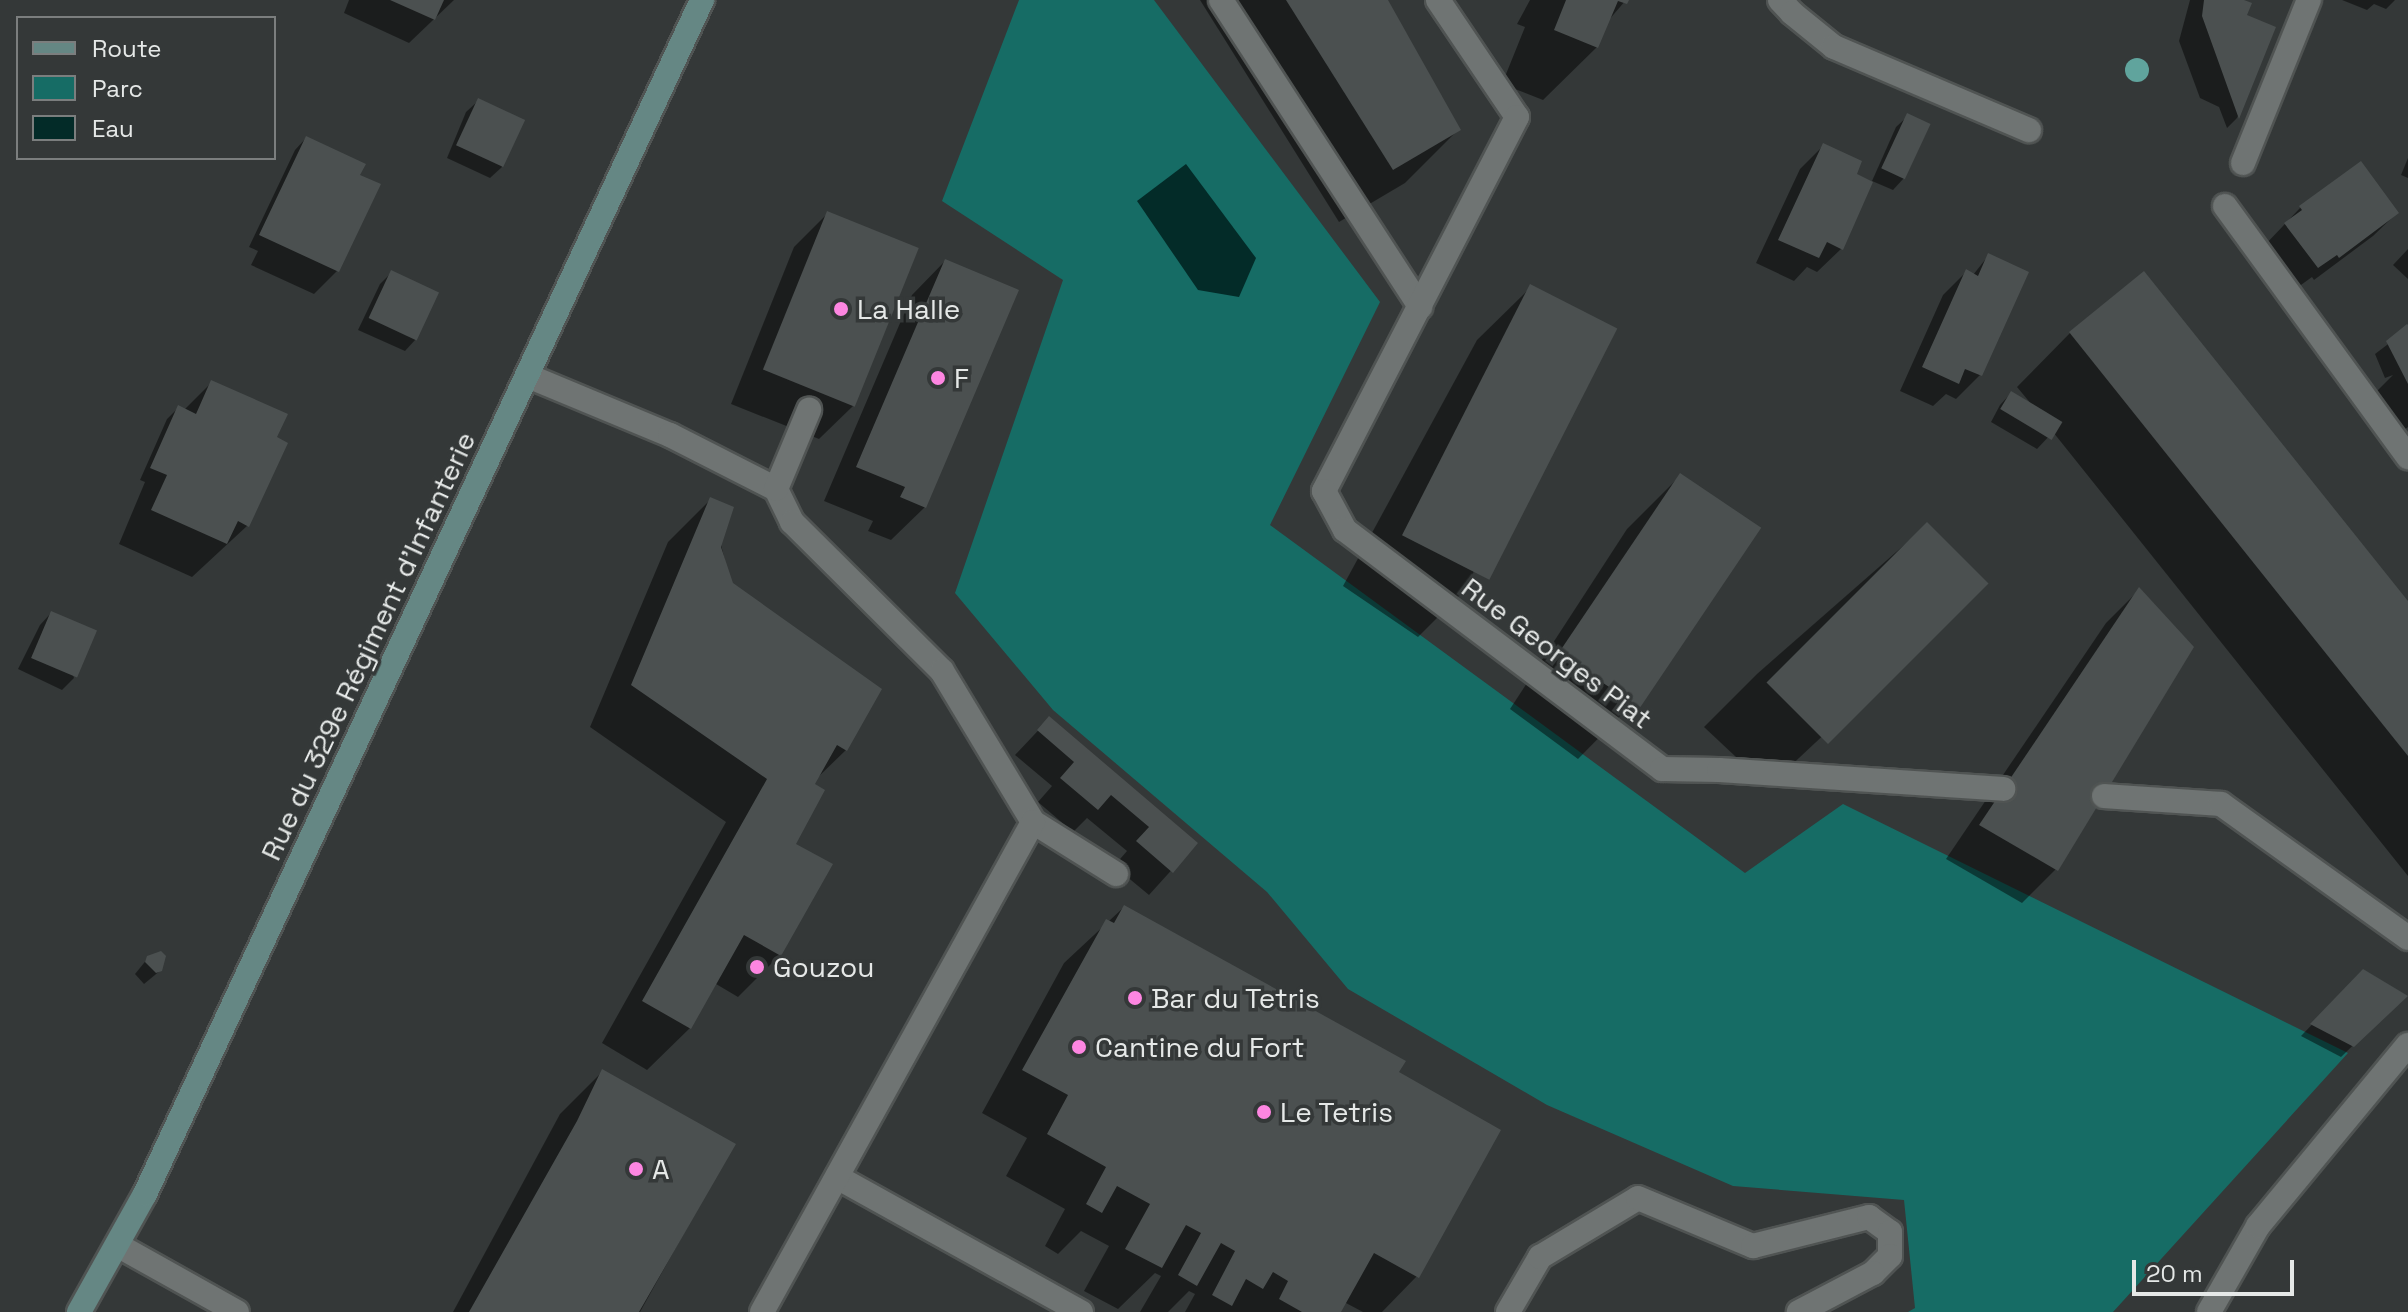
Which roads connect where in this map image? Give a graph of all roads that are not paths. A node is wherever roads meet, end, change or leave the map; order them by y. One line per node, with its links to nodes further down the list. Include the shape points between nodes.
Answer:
1 (702, 0): 10 (street, Rue du 329e Régiment d'Infanterie)
2 (1221, 0): 9 (street)
3 (1438, 0): 9 (street, Rue Georges Piat, via 1517,117)
4 (1780, 0): 6 (street, via 1834,47)
5 (2309, 0): 7 (street)
6 (2029, 130)
7 (2243, 163)
8 (2225, 206): 12 (street)
9 (1420, 307): 14 (street, Rue Georges Piat, via 1324,491 1345,530 1662,769)
10 (528, 376): 13 (street, via 670,435); 21 (street, Rue du 329e Régiment d'Infanterie)
11 (809, 410): 13 (street)
12 (2408, 457)
13 (776, 489): 16 (street, via 792,522 942,671)
14 (2003, 789)
15 (2104, 796): 18 (street, via 2221,804)
16 (1033, 822): 17 (street); 20 (street)
17 (1116, 874)
18 (2408, 938)
19 (2408, 1045): 28 (street, via 2258,1226)
20 (837, 1177): 24 (street); 25 (street)
21 (119, 1246): 22 (street, Rue du 329e Régiment d'Infanterie); 23 (street)
22 (79, 1312)
23 (237, 1312)
24 (762, 1312)
25 (1081, 1312)
26 (1508, 1312): 27 (street, via 1540,1257 1638,1198 1753,1246 1869,1217 1890,1232 1890,1256 1873,1273)
27 (1799, 1312)
28 (2209, 1312)

